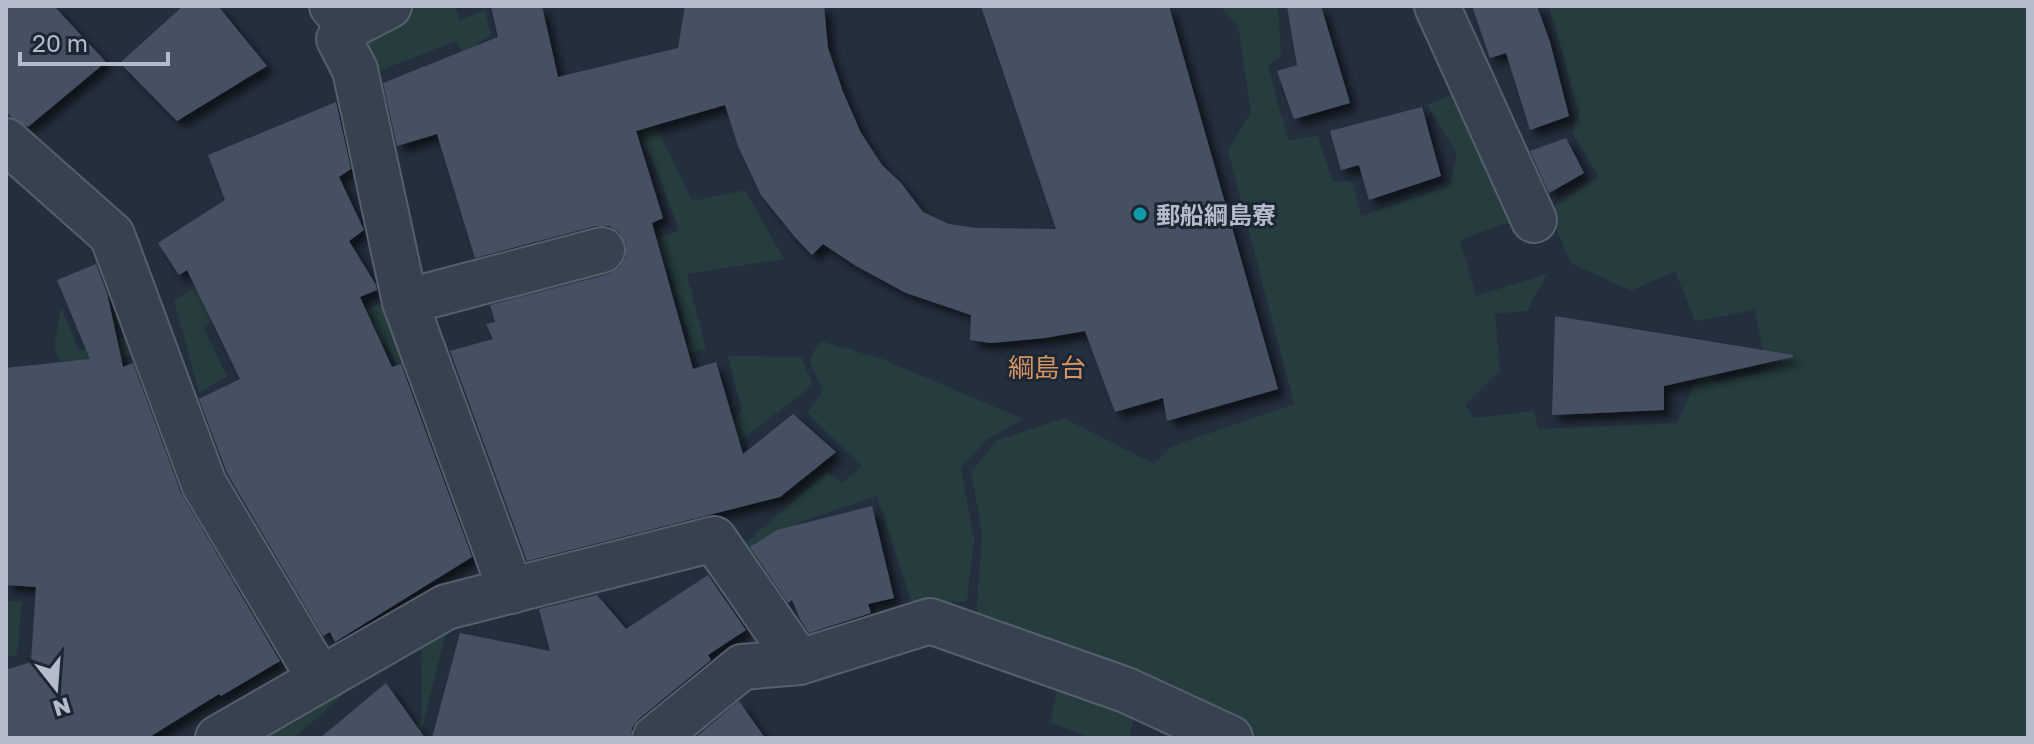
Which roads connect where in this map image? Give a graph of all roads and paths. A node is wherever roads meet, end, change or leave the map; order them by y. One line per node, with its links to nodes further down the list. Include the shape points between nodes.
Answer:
1 (389, 6): 3 (street)
2 (1437, 6): 5 (street)
3 (341, 16): 7 (street, via 339,39 355,70)
4 (6, 141): 10 (street, via 112,235 204,484)
5 (1534, 220)
6 (602, 250): 7 (street)
7 (405, 302): 8 (street)
8 (511, 591): 9 (street, via 714,539); 10 (street, via 446,607)
9 (799, 662): 12 (street, via 742,667); 13 (street, via 930,621 1126,690)
10 (320, 679): 11 (street)
11 (218, 738)
12 (655, 738)
13 (1230, 738)

